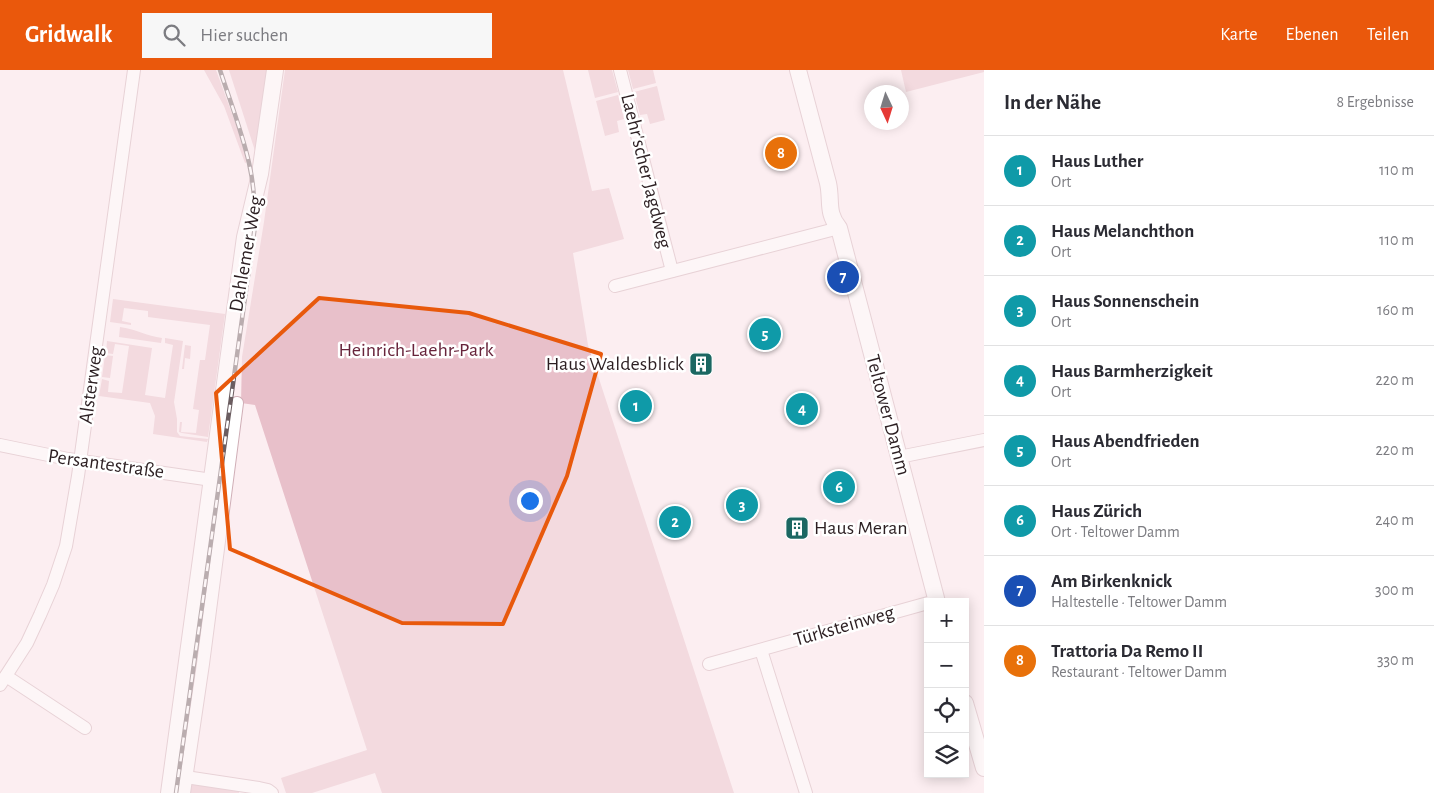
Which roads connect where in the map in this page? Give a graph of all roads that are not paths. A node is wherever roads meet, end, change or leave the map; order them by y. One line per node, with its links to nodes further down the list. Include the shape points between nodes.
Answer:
1 (134, 70): 13 (street, Alsterweg)
2 (275, 70): 9 (main road, Dahlemer Weg, via 260,174 246,237)
3 (620, 70): 6 (street, Laehr'scher Jagdweg)
4 (798, 70): 5 (main road, Teltower Damm, via 829,187 841,217)
5 (839, 228): 6 (street); 12 (main road, Teltower Damm)
6 (672, 271): 7 (street)
7 (615, 286)
8 (237, 402): 9 (street, Dahlemer Weg)
9 (225, 439): 14 (main road, Dahlemer Weg); 15 (street, Dahlemer Weg)
10 (984, 440): 12 (street)
11 (0, 445): 13 (street, Persantestraße)
12 (899, 457): 16 (main road, Teltower Damm)
13 (80, 461): 14 (street, Persantestraße); 20 (street, Alsterweg, via 66,546 54,582 29,640)
14 (212, 480): 15 (main road, Dahlemer Weg)
15 (216, 505): 24 (main road, Dahlemer Weg)
16 (933, 598)
17 (924, 605): 18 (street, Türksteinweg)
18 (761, 650): 19 (street, Türksteinweg); 28 (street)
19 (710, 664)
20 (3, 680): 22 (street)
21 (969, 717): 23 (main road)
22 (85, 728)
23 (984, 768)
24 (179, 776): 25 (main road, Dahlemer Weg); 26 (street, Dahlemer Weg); 27 (street, via 259,788)
25 (169, 793)
26 (184, 793)
27 (272, 793)
28 (806, 793)

